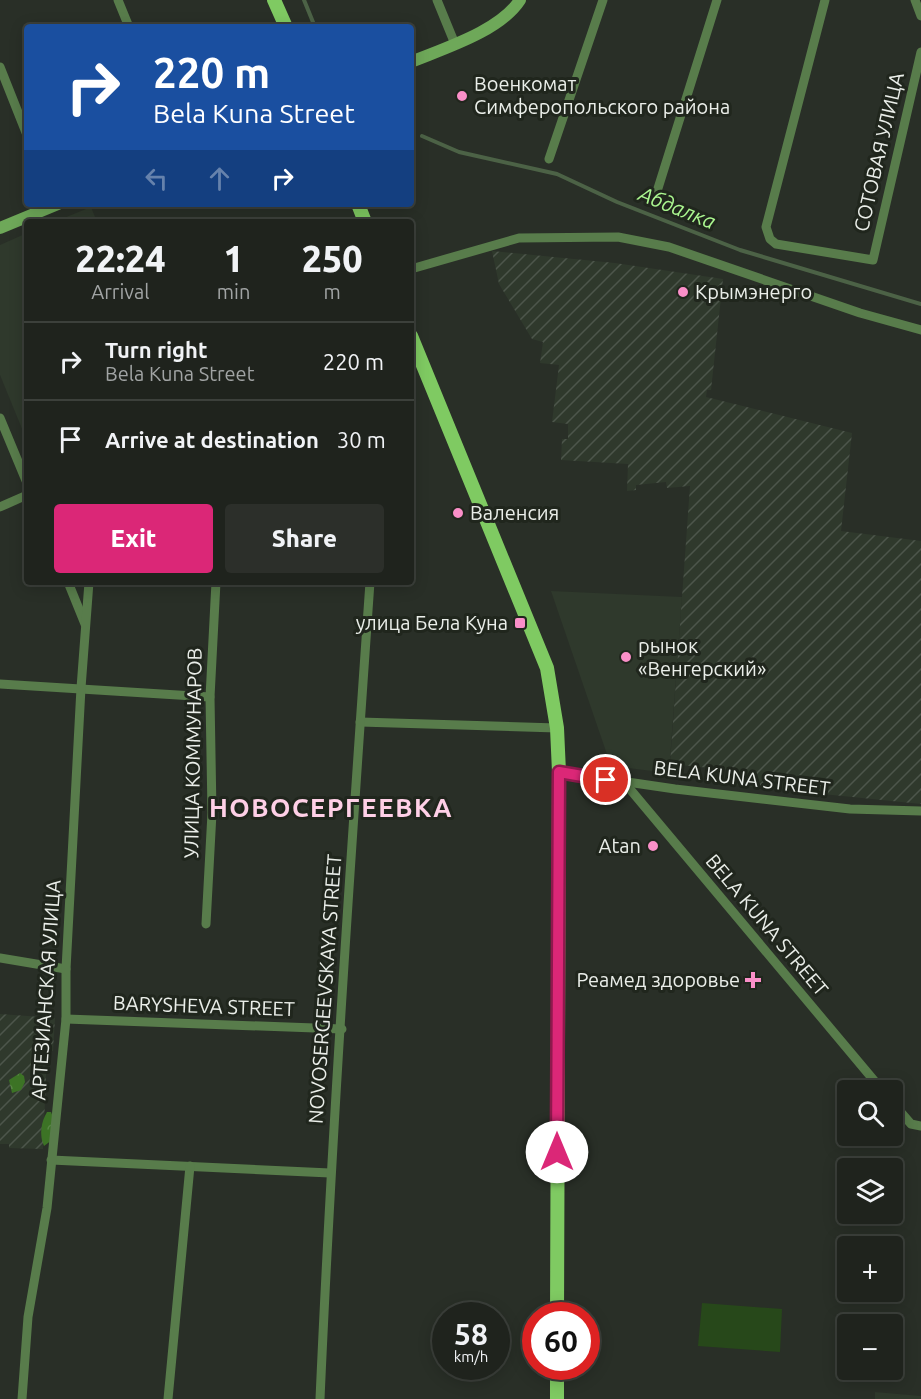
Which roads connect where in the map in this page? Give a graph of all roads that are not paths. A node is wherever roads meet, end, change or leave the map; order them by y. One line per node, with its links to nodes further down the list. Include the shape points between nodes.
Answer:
1 (118, 0): 10 (street)
2 (274, 0): 11 (main road)
3 (437, 0): 12 (street)
4 (520, 0): 12 (street, via 513,11 494,25)
5 (603, 0): 17 (street)
6 (717, 0): 18 (street)
7 (825, 0): 13 (street, СОТОВАЯ УЛИЦА, via 766,227 776,244 873,260)
8 (915, 0): 9 (street)
9 (921, 16)
10 (128, 24)
11 (284, 24)
12 (455, 44): 14 (street)
13 (921, 52)
14 (414, 61)
15 (0, 67): 16 (street)
16 (24, 127)
17 (549, 159)
18 (654, 201)
19 (49, 207): 20 (street)
20 (0, 228)
21 (414, 267): 22 (street, via 519,238 618,237 669,247)
22 (921, 330)
23 (414, 343): 37 (main road, via 547,668)
24 (0, 418): 25 (street)
25 (24, 476)
26 (24, 496): 27 (street)
27 (0, 507)
28 (69, 585): 32 (street)
29 (89, 585): 32 (street, АРТЕЗИАНСКАЯ УЛИЦА)
30 (216, 585): 35 (street, УЛИЦА КОММУНАРОВ)
31 (370, 585): 36 (street, NOVOSERGEEVSKAYA STREET)
32 (86, 626): 34 (street, АРТЕЗИАНСКАЯ УЛИЦА)
33 (0, 684): 34 (street)
34 (81, 688): 35 (street); 43 (street, АРТЕЗИАНСКАЯ УЛИЦА)
35 (210, 697): 41 (street, УЛИЦА КОММУНАРОВ, via 212,813)
36 (360, 722): 37 (street); 45 (street, NOVOSERGEEVSKAYA STREET)
37 (557, 728): 38 (main road)
38 (559, 772): 39 (street, BELA KUNA STREET); 52 (main road)
39 (624, 782): 40 (street, BELA KUNA STREET, via 850,809); 46 (street, BELA KUNA STREET)
40 (921, 811)
41 (206, 924)
42 (0, 958): 43 (street)
43 (66, 969): 44 (street, АРТЕЗИАНСКАЯ УЛИЦА)
44 (66, 1019): 45 (street, BARYSHEVA STREET); 49 (street, АРТЕЗИАНСКАЯ УЛИЦА)
45 (342, 1029): 51 (street, NOVOSERGEEVSKAYA STREET)
46 (874, 1080)
47 (903, 1115): 48 (street, via 911,1124)
48 (921, 1126)
49 (51, 1160): 50 (street); 54 (street, АРТЕЗИАНСКАЯ УЛИЦА, via 28,1317)
50 (190, 1166): 51 (street); 55 (street)
51 (330, 1173): 56 (street, NOVOSERGEEVSKAYA STREET)
52 (557, 1302)
53 (557, 1380): 57 (main road)
54 (22, 1399)
55 (168, 1399)
56 (320, 1399)
57 (557, 1399)

